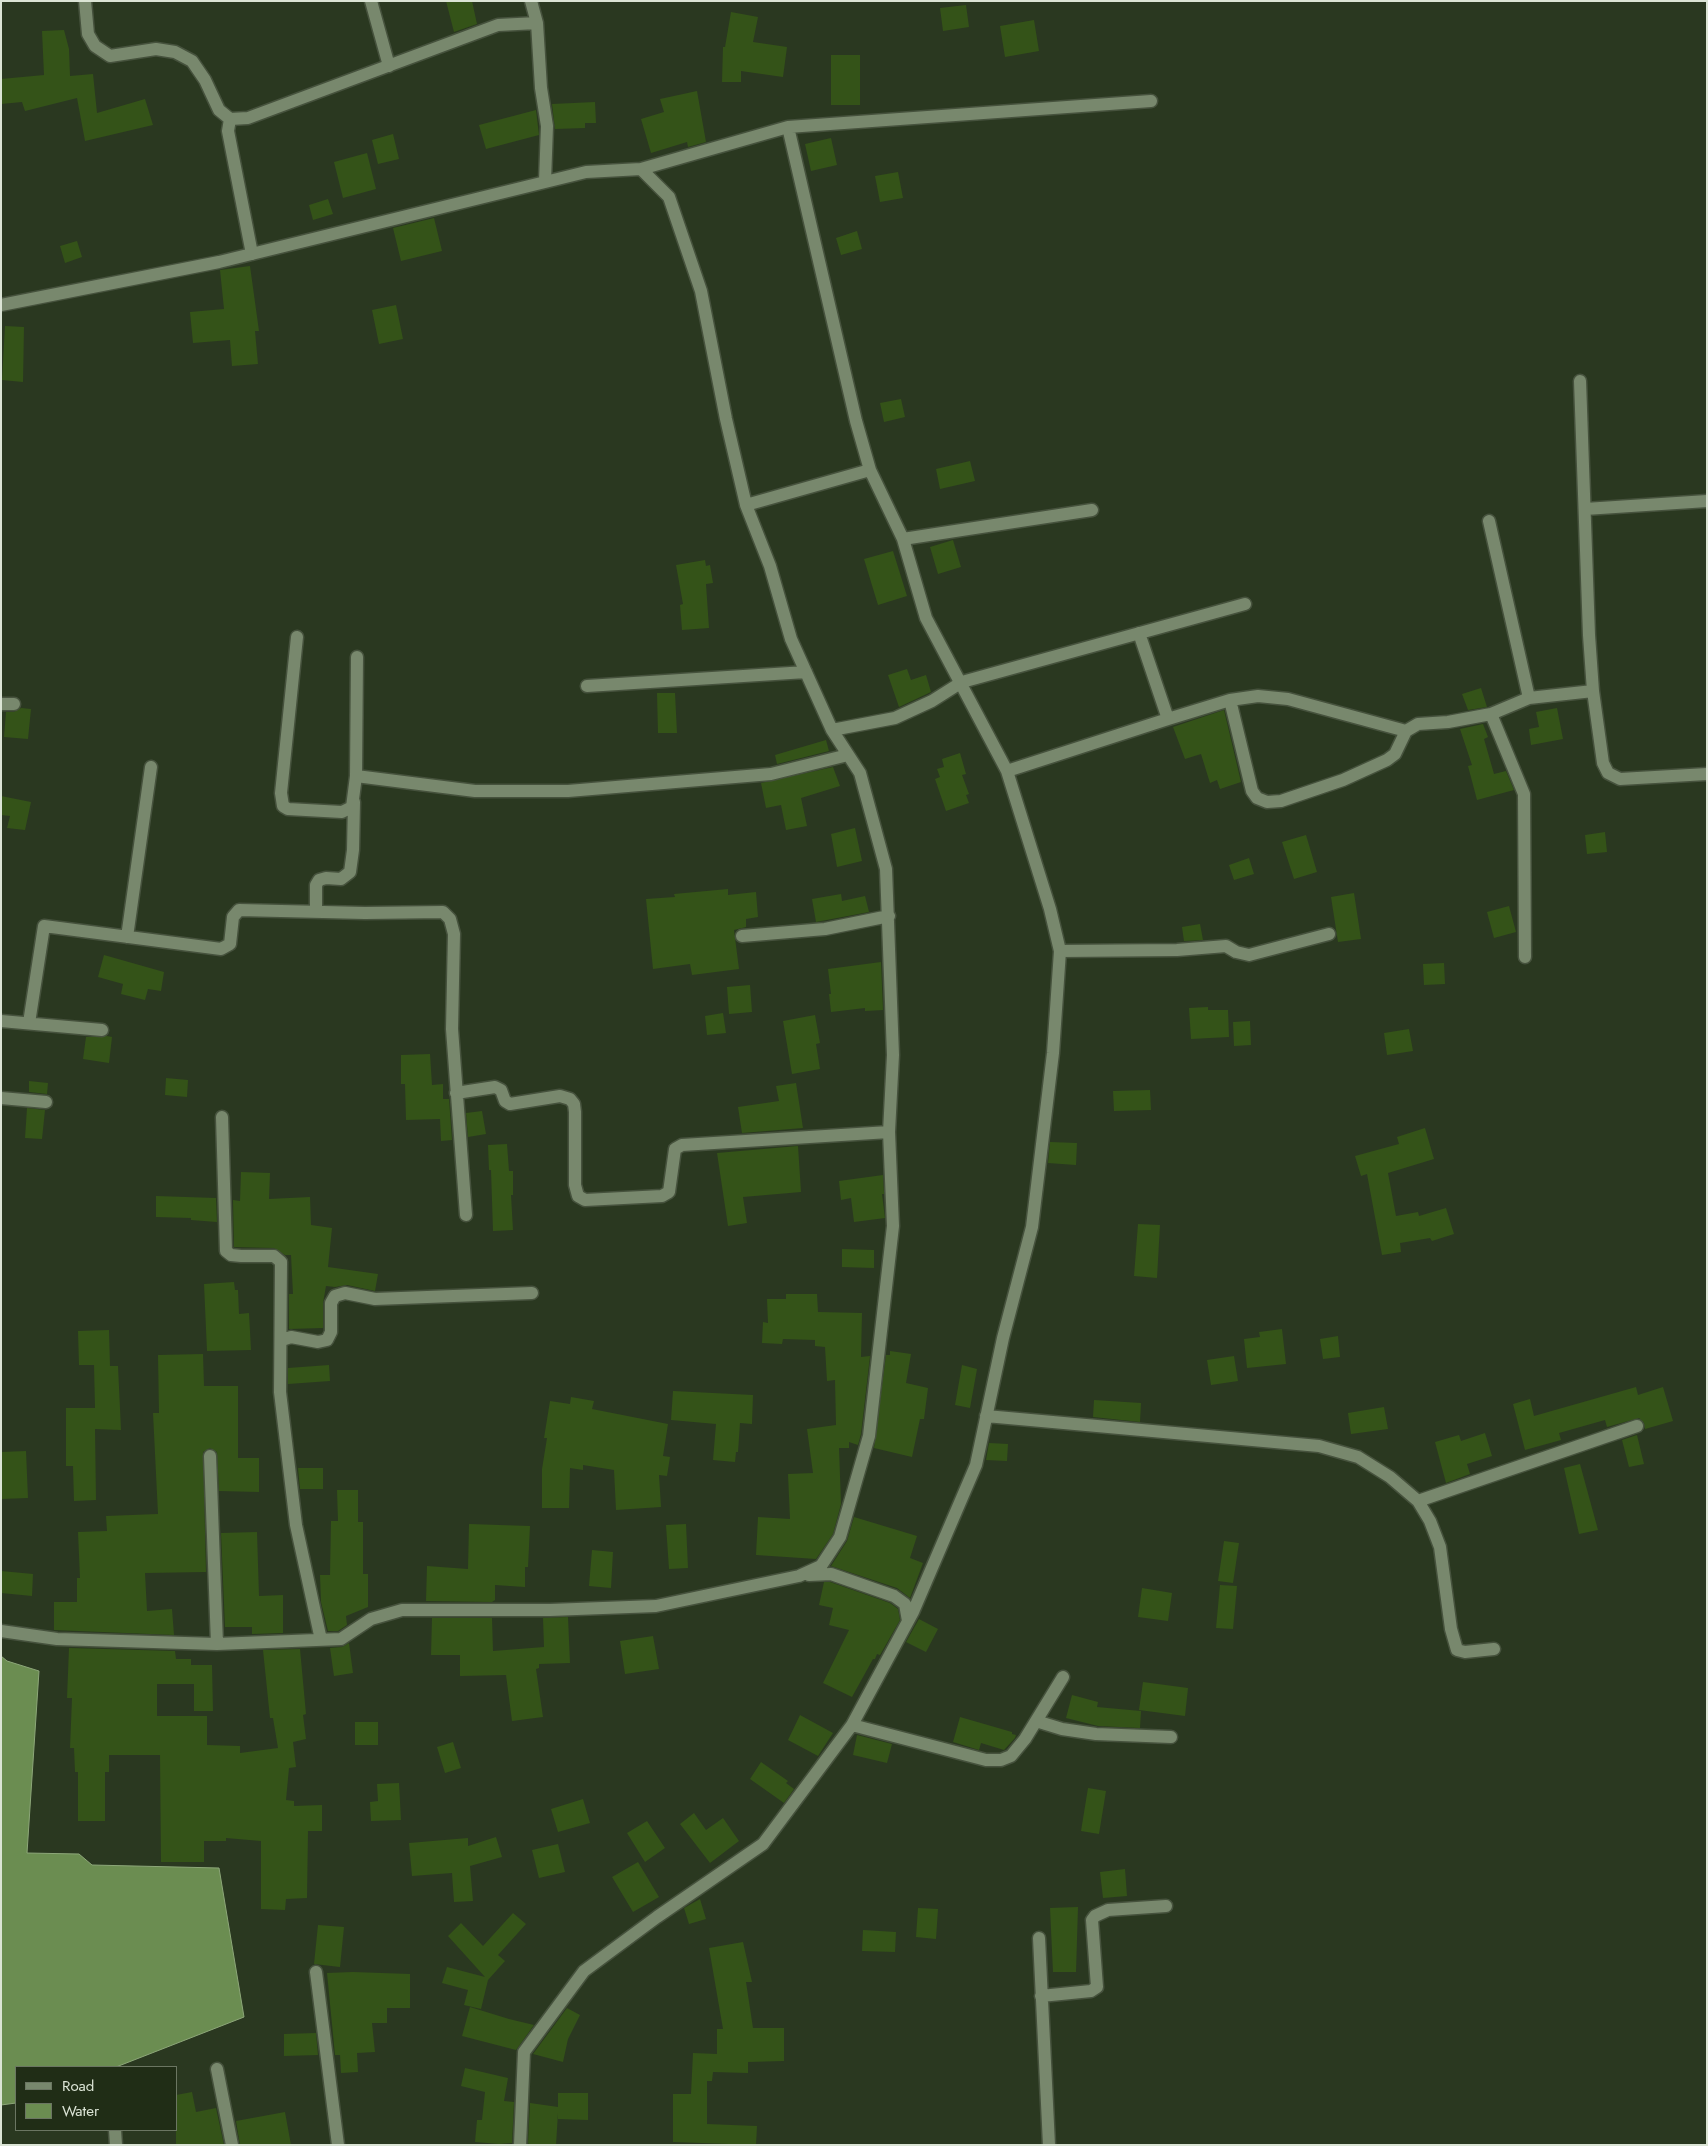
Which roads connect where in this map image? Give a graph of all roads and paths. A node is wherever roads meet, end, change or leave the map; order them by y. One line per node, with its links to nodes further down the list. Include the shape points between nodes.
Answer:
1 (85, 1): 7 (street, via 88,34 95,46 110,56 156,48 175,52 192,61 219,110)
2 (371, 1): 5 (street)
3 (530, 1): 4 (street)
4 (536, 24): 5 (street, via 498,25); 10 (street, via 547,126)
5 (389, 66): 7 (street, via 248,118)
6 (1151, 101): 8 (street)
7 (230, 119): 11 (street, via 228,131)
8 (788, 127): 9 (street); 14 (street)
9 (641, 169): 10 (street, via 586,172); 16 (street, via 669,197 702,291)
10 (545, 181): 11 (street)
11 (252, 254): 12 (street)
12 (1, 305)
13 (1580, 381): 17 (street)
14 (870, 470): 16 (street); 20 (street)
15 (1707, 501): 17 (street)
16 (746, 505): 25 (street, via 770,566 791,639)
17 (1585, 508): 28 (street)
18 (1092, 510): 20 (street)
19 (1489, 521): 29 (street)
20 (903, 539): 26 (street, via 926,618)
21 (1245, 604): 22 (street)
22 (1138, 633): 26 (street); 32 (street)
23 (297, 637): 40 (street, via 281,793 284,806 288,809 342,812 352,807)
24 (357, 657): 39 (street)
25 (806, 672): 27 (street); 33 (street)
26 (962, 682): 33 (street, via 932,701 895,718); 37 (street)
27 (587, 686)
28 (1593, 690): 29 (street); 38 (street, via 1603,763 1608,774 1620,779)
29 (1529, 698): 31 (street)
30 (1230, 700): 32 (street); 34 (street, via 1258,696 1288,699); 34 (street, via 1252,791 1261,801 1281,801 1343,780 1387,760 1395,754)
31 (1491, 714): 34 (street, via 1418,724); 47 (street, via 1524,794)
32 (1168, 719): 37 (street)
33 (832, 730): 35 (street)
34 (1406, 731)
35 (848, 755): 39 (street, via 771,774 568,791 475,791); 42 (street, via 860,773 886,869)
36 (151, 767): 45 (street)
37 (1007, 772): 46 (street, via 1050,909)
38 (1707, 774)
39 (356, 776): 40 (street)
40 (354, 802): 41 (street, via 354,850 350,872 341,879 319,880 316,885)
41 (316, 912): 45 (street, via 239,910 233,917 230,944 226,948); 51 (street, via 430,911 443,912 450,919 454,934 452,1029)
42 (889, 916): 44 (street, via 825,929); 55 (street, via 892,1055)
43 (1328, 934): 46 (street, via 1249,955 1226,946)
44 (742, 936)
45 (127, 937): 49 (street, via 44,926)
46 (1060, 952): 59 (street, via 1054,1053 1032,1228 1002,1338)
47 (1525, 958)
48 (1, 1021): 49 (street)
49 (29, 1023): 50 (street)
50 (102, 1030)
51 (456, 1093): 55 (street, via 495,1087 501,1090 505,1101 510,1104 560,1096 570,1099 575,1112 575,1185 578,1196 585,1200 662,1196 669,1192 675,1150 682,1145); 56 (street)
52 (1, 1098): 53 (street)
53 (46, 1102)
54 (222, 1117): 58 (street, via 226,1251 231,1255 274,1256 281,1262)
55 (889, 1132): 63 (street, via 893,1226 869,1436 840,1537 821,1566)
56 (466, 1215)
57 (532, 1293): 58 (street, via 375,1300 344,1293 335,1296 331,1303 331,1332 327,1340 318,1342 291,1337)
58 (282, 1340): 66 (street, via 280,1392 296,1525)
59 (986, 1416): 62 (street, via 1319,1446 1358,1457 1390,1477); 64 (street, via 976,1465)
60 (1637, 1426): 62 (street)
61 (210, 1456): 67 (street)
62 (1418, 1501): 68 (street, via 1440,1547 1451,1629 1457,1650)
63 (799, 1576): 64 (street, via 831,1574 894,1596 905,1604); 66 (street, via 656,1606 402,1610 371,1619 341,1639)
64 (908, 1621): 71 (street)
65 (1, 1631): 67 (street, via 57,1639)
66 (321, 1640): 67 (street)
67 (217, 1644)
68 (1494, 1648)
69 (1062, 1677): 70 (street)
70 (1036, 1722): 71 (street, via 1011,1756 1001,1760 986,1760); 72 (street, via 1096,1734)
71 (852, 1725): 82 (street, via 763,1844 584,1971 524,2052)
72 (1171, 1737)
73 (1166, 1906): 76 (street, via 1108,1910 1095,1916 1092,1920 1096,1987 1091,1991)
74 (1038, 1938): 76 (street)
75 (316, 1972): 81 (street)
76 (1041, 1996): 83 (street)
77 (217, 2069): 80 (street)
78 (115, 2131): 79 (street)
79 (116, 2145)
80 (232, 2145)
81 (338, 2145)
82 (520, 2145)
83 (1049, 2145)

